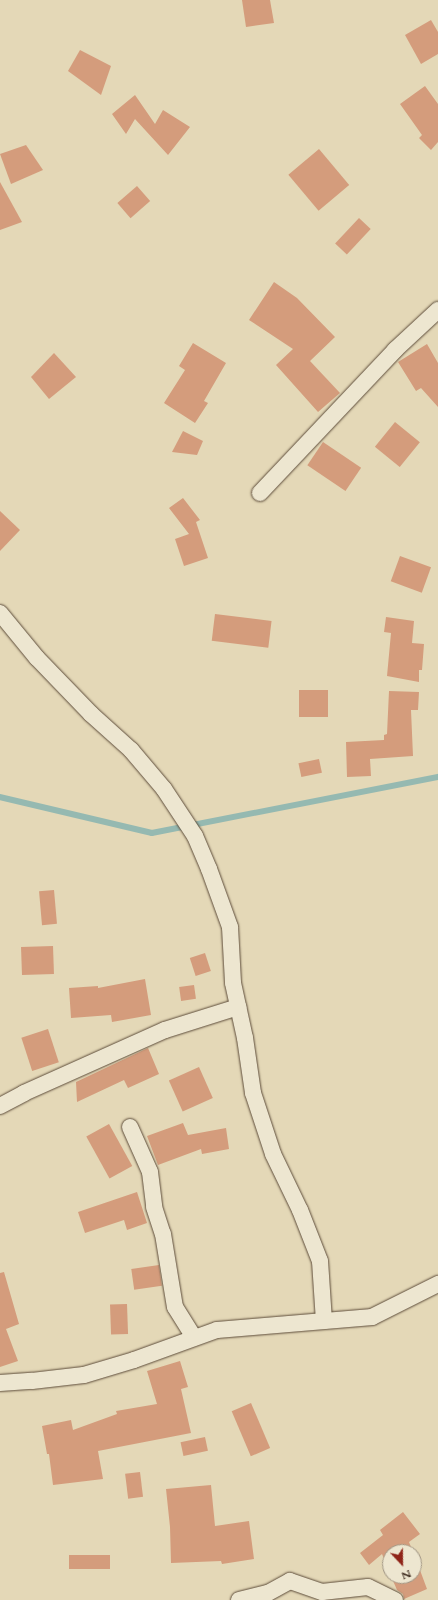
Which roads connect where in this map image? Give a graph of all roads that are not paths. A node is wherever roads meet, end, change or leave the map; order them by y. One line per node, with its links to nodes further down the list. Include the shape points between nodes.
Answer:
1 (438, 310): 2 (street, via 395,350)
2 (260, 493)
3 (0, 613): 4 (street, via 37,658 91,714 131,750 164,790 194,836 230,927 233,983)
4 (238, 1007): 5 (street, via 165,1030); 8 (street, via 253,1093 273,1154 320,1260)
5 (0, 1106)
6 (130, 1127): 9 (street, via 150,1172 154,1207 163,1234 175,1307)
7 (438, 1284): 8 (street, via 372,1318)
8 (324, 1321): 9 (street, via 217,1330)
9 (194, 1338): 10 (street, via 84,1375)
10 (0, 1382)
11 (239, 1600): 12 (street, via 268,1593 290,1581 322,1592 368,1587)
12 (395, 1600)

